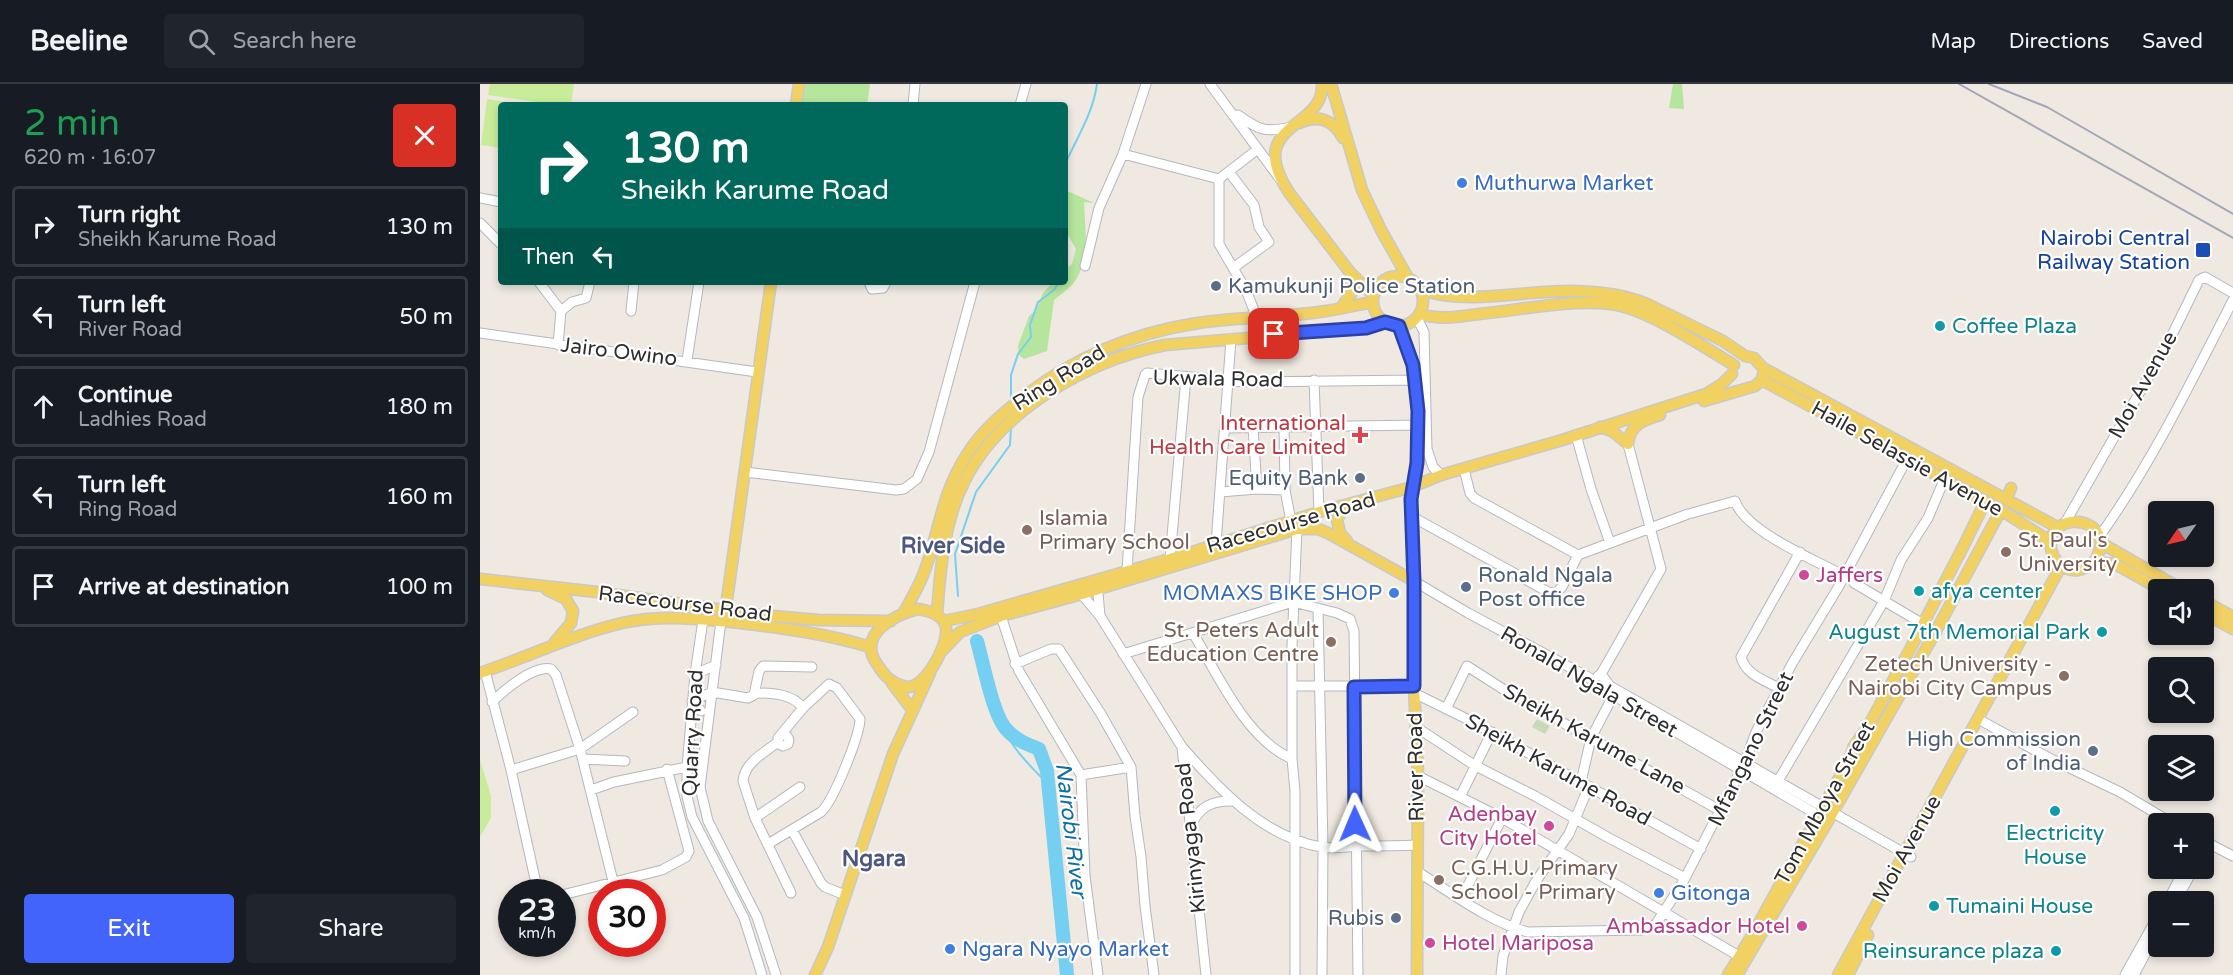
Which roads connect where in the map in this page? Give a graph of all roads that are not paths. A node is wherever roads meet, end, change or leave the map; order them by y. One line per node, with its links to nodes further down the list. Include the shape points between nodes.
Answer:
1 (799, 84): 8 (main road)
2 (915, 84): 9 (street)
3 (1026, 84): 10 (street)
4 (1146, 84): 15 (street)
5 (1210, 84): 11 (street)
6 (1322, 84): 12 (main road, via 1318,101)
7 (1331, 84): 14 (main road)
8 (796, 102)
9 (913, 102)
10 (1021, 102)
11 (1231, 111): 12 (street, via 1258,129); 13 (street)
12 (1291, 127): 14 (main road, via 1312,118 1324,119 1340,133); 18 (main road, via 1280,139 1274,158)
13 (1258, 149): 16 (street); 18 (street)
14 (1350, 150): 26 (main road, via 1370,208)
15 (1123, 153): 17 (street); 23 (street, via 1099,208)
16 (1229, 171): 17 (street); 24 (street, via 1254,205 1258,225 1269,242)
17 (1219, 179): 24 (street, via 1219,244)
18 (1285, 186): 25 (main road)
19 (480, 200): 20 (street)
20 (498, 203)
21 (480, 223): 22 (street)
22 (498, 241)
23 (1085, 266)
24 (1233, 268): 43 (street)
25 (1349, 271): 37 (main road); 39 (main road, via 1353,291)
26 (1408, 278): 35 (main road); 37 (main road, via 1391,277 1383,281)
27 (541, 285): 41 (street)
28 (589, 285): 41 (street, via 586,298)
29 (634, 285): 40 (street)
30 (699, 285): 50 (street)
31 (771, 285): 52 (main road)
32 (871, 285): 33 (street, via 873,289)
33 (884, 285)
34 (974, 285): 70 (street, via 929,452 912,485 896,490)
35 (1421, 290): 42 (main road); 49 (main road, Haile Selassie Avenue, via 1447,296 1568,291 1632,298 1715,337)
36 (2233, 293): 84 (street, Moi Avenue, via 2205,277 2199,280 2169,342)
37 (1373, 299): 39 (main road, Ring Road); 44 (main road, via 1379,317)
38 (2233, 300): 87 (street, Moi Avenue, via 2169,423)
39 (1341, 308): 43 (main road, Ring Road)
40 (631, 310)
41 (561, 311): 48 (street)
42 (1418, 316): 45 (main road); 51 (main road, via 1444,318 1568,303 1613,304 1683,335); 71 (street, via 1424,332 1427,449 1433,467)
43 (1257, 318): 59 (main road, Ring Road, via 1193,324 1132,338 1086,357 1037,387)
44 (1385, 322): 45 (main road); 47 (main road, Ring Road, via 1366,328)
45 (1399, 326): 56 (street, River Road)
46 (480, 333): 48 (street, Jairo Owino)
47 (1231, 339): 57 (street); 59 (main road, Ring Road, via 1166,345 1108,361)
48 (558, 345): 50 (street, Jairo Owino)
49 (1745, 356): 51 (main road, via 1738,359); 53 (main road, Haile Selassie Avenue, via 1758,360)
50 (687, 360): 52 (street, Jairo Owino)
51 (1733, 370): 58 (main road, via 1739,385); 64 (main road, Racecourse Road, via 1722,384 1706,394)
52 (757, 372): 70 (main road)
53 (1762, 374): 58 (main road, via 1755,386); 68 (main road, Haile Selassie Avenue); 79 (main road, Haile Selassie Avenue)
54 (1186, 377): 57 (street, Ukwala Road); 94 (street); 98 (street, Ukwala Road, via 1148,373 1143,377 1138,397)
55 (1314, 380): 56 (street, Ukwala Road); 57 (street, Ukwala Road); 60 (street)
56 (1416, 380): 61 (street, River Road)
57 (1228, 381): 65 (street)
58 (1746, 388): 67 (main road, via 1644,420 1632,430)
59 (1012, 414): 114 (main road, Ring Road, via 985,430 966,455 951,483 926,567); 119 (main road, Ring Road, via 963,484 948,532 940,578)
60 (1316, 426): 61 (street); 63 (street); 81 (street)
61 (1418, 426): 73 (street, River Road)
62 (1253, 427): 63 (street); 65 (street); 75 (street)
63 (1284, 427): 76 (street)
64 (1600, 427): 66 (main road, Racecourse Road); 67 (main road)
65 (1225, 428): 77 (street)
66 (1576, 435): 69 (main road, Racecourse Road); 90 (street)
67 (1628, 444): 85 (street)
68 (1907, 459): 72 (main road, Haile Selassie Avenue); 96 (street)
69 (1464, 469): 71 (main road, Racecourse Road); 93 (street, via 1474,498)
70 (745, 472): 113 (main road)
71 (1441, 475): 73 (main road, Racecourse Road)
72 (1944, 480): 78 (main road, Haile Selassie Avenue); 109 (street)
73 (1412, 487): 80 (main road, Racecourse Road); 82 (street, River Road)
74 (2011, 488): 79 (main road, Haile Selassie Avenue)
75 (1257, 489): 76 (street); 77 (street)
76 (1285, 490): 83 (street)
77 (1220, 492): 91 (street)
78 (1984, 502): 79 (main road, Haile Selassie Avenue); 115 (main road, Tom Mboya Street)
79 (2003, 505): 84 (main road, Haile Selassie Avenue); 88 (main road, Haile Selassie Avenue); 123 (main road, Tom Mboya Street)
80 (1344, 506): 81 (main road, Racecourse Road); 89 (main road, via 1338,514 1338,527)
81 (1319, 512): 83 (main road, Racecourse Road)
82 (1411, 516): 93 (street, via 1544,591 1554,593 1562,587); 102 (street, River Road)
83 (1294, 525): 86 (main road, Racecourse Road); 91 (main road, Racecourse Road); 105 (main road, Racecourse Road); 110 (street)
84 (2062, 525): 87 (main road, Haile Selassie Avenue, via 2085,522); 88 (main road)
85 (1650, 528): 90 (street); 92 (street, via 1735,501 1750,521); 139 (street, via 1660,573)
86 (1318, 529): 89 (main road, Ronald Ngala Street)
87 (2100, 540): 95 (main road); 101 (main road, Haile Selassie Avenue)
88 (2051, 542): 97 (main road, via 2053,556)
89 (1349, 543): 102 (main road, Ronald Ngala Street)
90 (1610, 543): 93 (street)
91 (1216, 544): 94 (main road, Racecourse Road)
92 (1800, 552): 99 (street); 145 (street, via 1741,657 1751,674)
93 (1578, 555)
94 (1170, 559): 98 (main road, Racecourse Road)
95 (2093, 564): 97 (main road, via 2079,570); 103 (main road, via 2117,565)
96 (1850, 566): 99 (street); 104 (street); 107 (street, Mfangano Street)
97 (2065, 567): 159 (main road, Moi Avenue)
98 (1127, 571): 105 (main road, Racecourse Road)
99 (1835, 571): 107 (street)
100 (480, 579): 106 (main road, Racecourse Road)
101 (2165, 579)
102 (1414, 581): 140 (street, Ronald Ngala Street); 146 (main road, River Road)
103 (2148, 582)
104 (1854, 583): 107 (street); 109 (street)
105 (1097, 584): 108 (main road, Racecourse Road); 117 (street)
106 (538, 586): 113 (main road, Racecourse Road); 129 (main road, via 566,599 573,611 571,623)
107 (1839, 586): 145 (street, Mfangano Street)
108 (1078, 590): 116 (main road, Racecourse Road); 117 (street, Kirinyaga Road); 119 (main road, Racecourse Road, via 978,614)
109 (1884, 601): 125 (street); 176 (street)
110 (1293, 602): 112 (street); 127 (street); 142 (street)
111 (2214, 607): 118 (main road)
112 (1318, 608): 143 (street); 144 (street, via 1343,615 1352,622)
113 (725, 610): 122 (main road, Racecourse Road, via 818,620); 124 (main road)
114 (904, 612): 119 (main road, via 918,609); 122 (main road)
115 (1929, 613): 123 (main road, via 1934,612); 125 (main road, Tom Mboya Street)
116 (1001, 615): 131 (main road, Racecourse Road, via 960,632); 133 (street)
117 (1100, 616): 132 (street, Kirinyaga Road)
118 (2233, 617)
119 (941, 618): 131 (main road, via 947,629)
120 (2214, 619): 126 (main road)
121 (703, 620): 124 (main road); 129 (main road, via 671,616 643,619); 138 (street, Quarry Road)
122 (891, 621): 130 (main road, via 873,636)
123 (1942, 621): 128 (main road, Tom Mboya Street)
124 (723, 622): 130 (main road, via 792,630); 134 (street, Quarry Road)
125 (1922, 626): 128 (main road, via 1926,632); 184 (main road, Tom Mboya Street, via 1854,746)
126 (2233, 629)
127 (1193, 633): 132 (street); 166 (street, via 1254,731)
128 (1935, 634): 184 (main road, Tom Mboya Street)
129 (554, 644): 136 (main road)
130 (870, 647): 141 (main road, via 873,658)
131 (940, 653): 137 (main road)
132 (1123, 654): 163 (street, Kirinyaga Road)
133 (1016, 664): 171 (street, via 1059,649); 174 (street)
134 (716, 665): 138 (street); 147 (street, Quarry Road)
135 (812, 667): 148 (street, via 763,666)
136 (482, 672): 151 (street)
137 (930, 673): 141 (main road, via 916,686); 156 (main road)
138 (695, 674): 150 (street, Quarry Road)
139 (1602, 674): 140 (street); 169 (street, Ronald Ngala Street, via 1610,686)
140 (1590, 678): 149 (street, Ronald Ngala Street)
141 (890, 680): 156 (main road)
142 (1293, 686): 143 (street, Sheikh Karume Road); 166 (street)
143 (1320, 687): 144 (street, Sheikh Karume Road); 194 (street)
144 (1354, 687): 146 (street, Sheikh Karume Road); 193 (street)
145 (1779, 688): 169 (street, Mfangano Street)
146 (1414, 689): 154 (street, Sheikh Karume Road); 160 (main road, River Road)
147 (712, 692): 148 (street, via 748,698); 150 (street); 152 (street, Quarry Road)
148 (756, 693): 153 (street, via 798,700)
149 (1613, 696): 162 (street); 169 (street, Ronald Ngala Street)
150 (692, 701): 155 (street); 158 (street, Quarry Road)
151 (492, 702): 164 (street, via 515,683 544,667 551,669 561,686); 173 (street)
152 (711, 706): 155 (street); 215 (street, Quarry Road, via 700,771 702,803 757,917)
153 (803, 708): 185 (street, via 780,739 753,760 744,775); 189 (street, via 829,684 837,688 860,723 828,805)
154 (1446, 709): 161 (street, Sheikh Karume Road); 162 (street, Sheikh Karume Lane, via 1467,666)
155 (701, 711): 158 (street)
156 (913, 711): 206 (main road, via 893,754)
157 (633, 712): 164 (street)
158 (691, 716): 170 (street, Quarry Road)
159 (1981, 721): 183 (street); 198 (main road, Moi Avenue)
160 (1416, 727): 168 (street); 175 (main road, River Road)
161 (1492, 732): 168 (street); 177 (street, Sheikh Karume Road)
162 (1591, 738): 177 (street); 182 (street, Sheikh Karume Lane)
163 (1182, 747): 181 (street); 188 (street, Kirinyaga Road)
164 (580, 749): 165 (street); 173 (street)
165 (583, 759): 167 (street); 179 (street)
166 (1292, 759): 190 (street)
167 (625, 761)
168 (1474, 765): 180 (street); 187 (street)
169 (1743, 766): 176 (street, Ronald Ngala Street); 182 (street, Mfangano Street); 184 (street, Ronald Ngala Street)
170 (687, 767): 172 (street); 214 (street, Quarry Road, via 692,817 744,918)
171 (1131, 767): 174 (street); 218 (street)
172 (667, 769): 179 (street); 204 (street, via 689,851 687,857 662,870)
173 (511, 770): 202 (street)
174 (1081, 775): 217 (street, via 1085,876)
175 (1418, 776): 180 (street); 192 (main road, River Road)
176 (1778, 781): 184 (street, Ronald Ngala Street)
177 (1585, 784): 187 (street); 195 (street, Sheikh Karume Road)
178 (800, 787): 185 (street)
179 (591, 790): 203 (street)
180 (1460, 796): 186 (street)
181 (1234, 801): 188 (street, via 1212,802 1198,811); 190 (street)
182 (1721, 811): 195 (street, Mfangano Street)
183 (2155, 813)
184 (1826, 814): 198 (street, Ronald Ngala Street); 212 (main road, Tom Mboya Street)
185 (755, 818): 191 (street)
186 (1502, 819): 197 (street); 207 (street)
187 (1575, 819): 197 (street); 201 (street)
188 (1190, 826): 219 (street, Kirinyaga Road)
189 (792, 830): 191 (street); 206 (street, via 821,883)
190 (1294, 839): 194 (street); 220 (street)
191 (768, 843): 205 (street)
192 (1417, 845): 193 (street); 200 (main road, River Road)
193 (1356, 846): 194 (street); 222 (street)
194 (1323, 847): 221 (street)
195 (1701, 849): 201 (street, Mfangano Street)
196 (2214, 849): 199 (street)
197 (1557, 852): 208 (street); 209 (street, via 1536,881)
198 (1908, 855): 227 (main road, Moi Avenue); 228 (main road, Moi Avenue)
199 (2233, 856)
200 (1418, 872): 207 (street, Mfangano Street); 223 (main road, River Road)
201 (1685, 878): 208 (street, Mfangano Street)
202 (536, 879)
203 (612, 879)
204 (621, 879)
205 (791, 893)
206 (845, 895): 213 (main road)
207 (1461, 899): 209 (street, Mfangano Street)
208 (1664, 912): 209 (street, Mfangano Street, via 1656,924 1642,930 1547,933); 212 (street)
209 (1514, 928): 224 (street, via 1503,956)
210 (2148, 934): 229 (street)
211 (2148, 949): 230 (street)
212 (1742, 958): 225 (main road, Tom Mboya Street); 226 (main road, Tom Mboya Street)
213 (817, 971): 216 (main road)
214 (762, 975)
215 (776, 975)
216 (806, 975)
217 (1098, 975)
218 (1154, 975)
219 (1206, 975)
220 (1295, 975)
221 (1322, 975)
222 (1358, 975)
223 (1417, 975)
224 (1501, 975)
225 (1728, 975)
226 (1737, 975)
227 (1838, 975)
228 (1848, 975)
229 (2125, 975)
230 (2134, 975)

